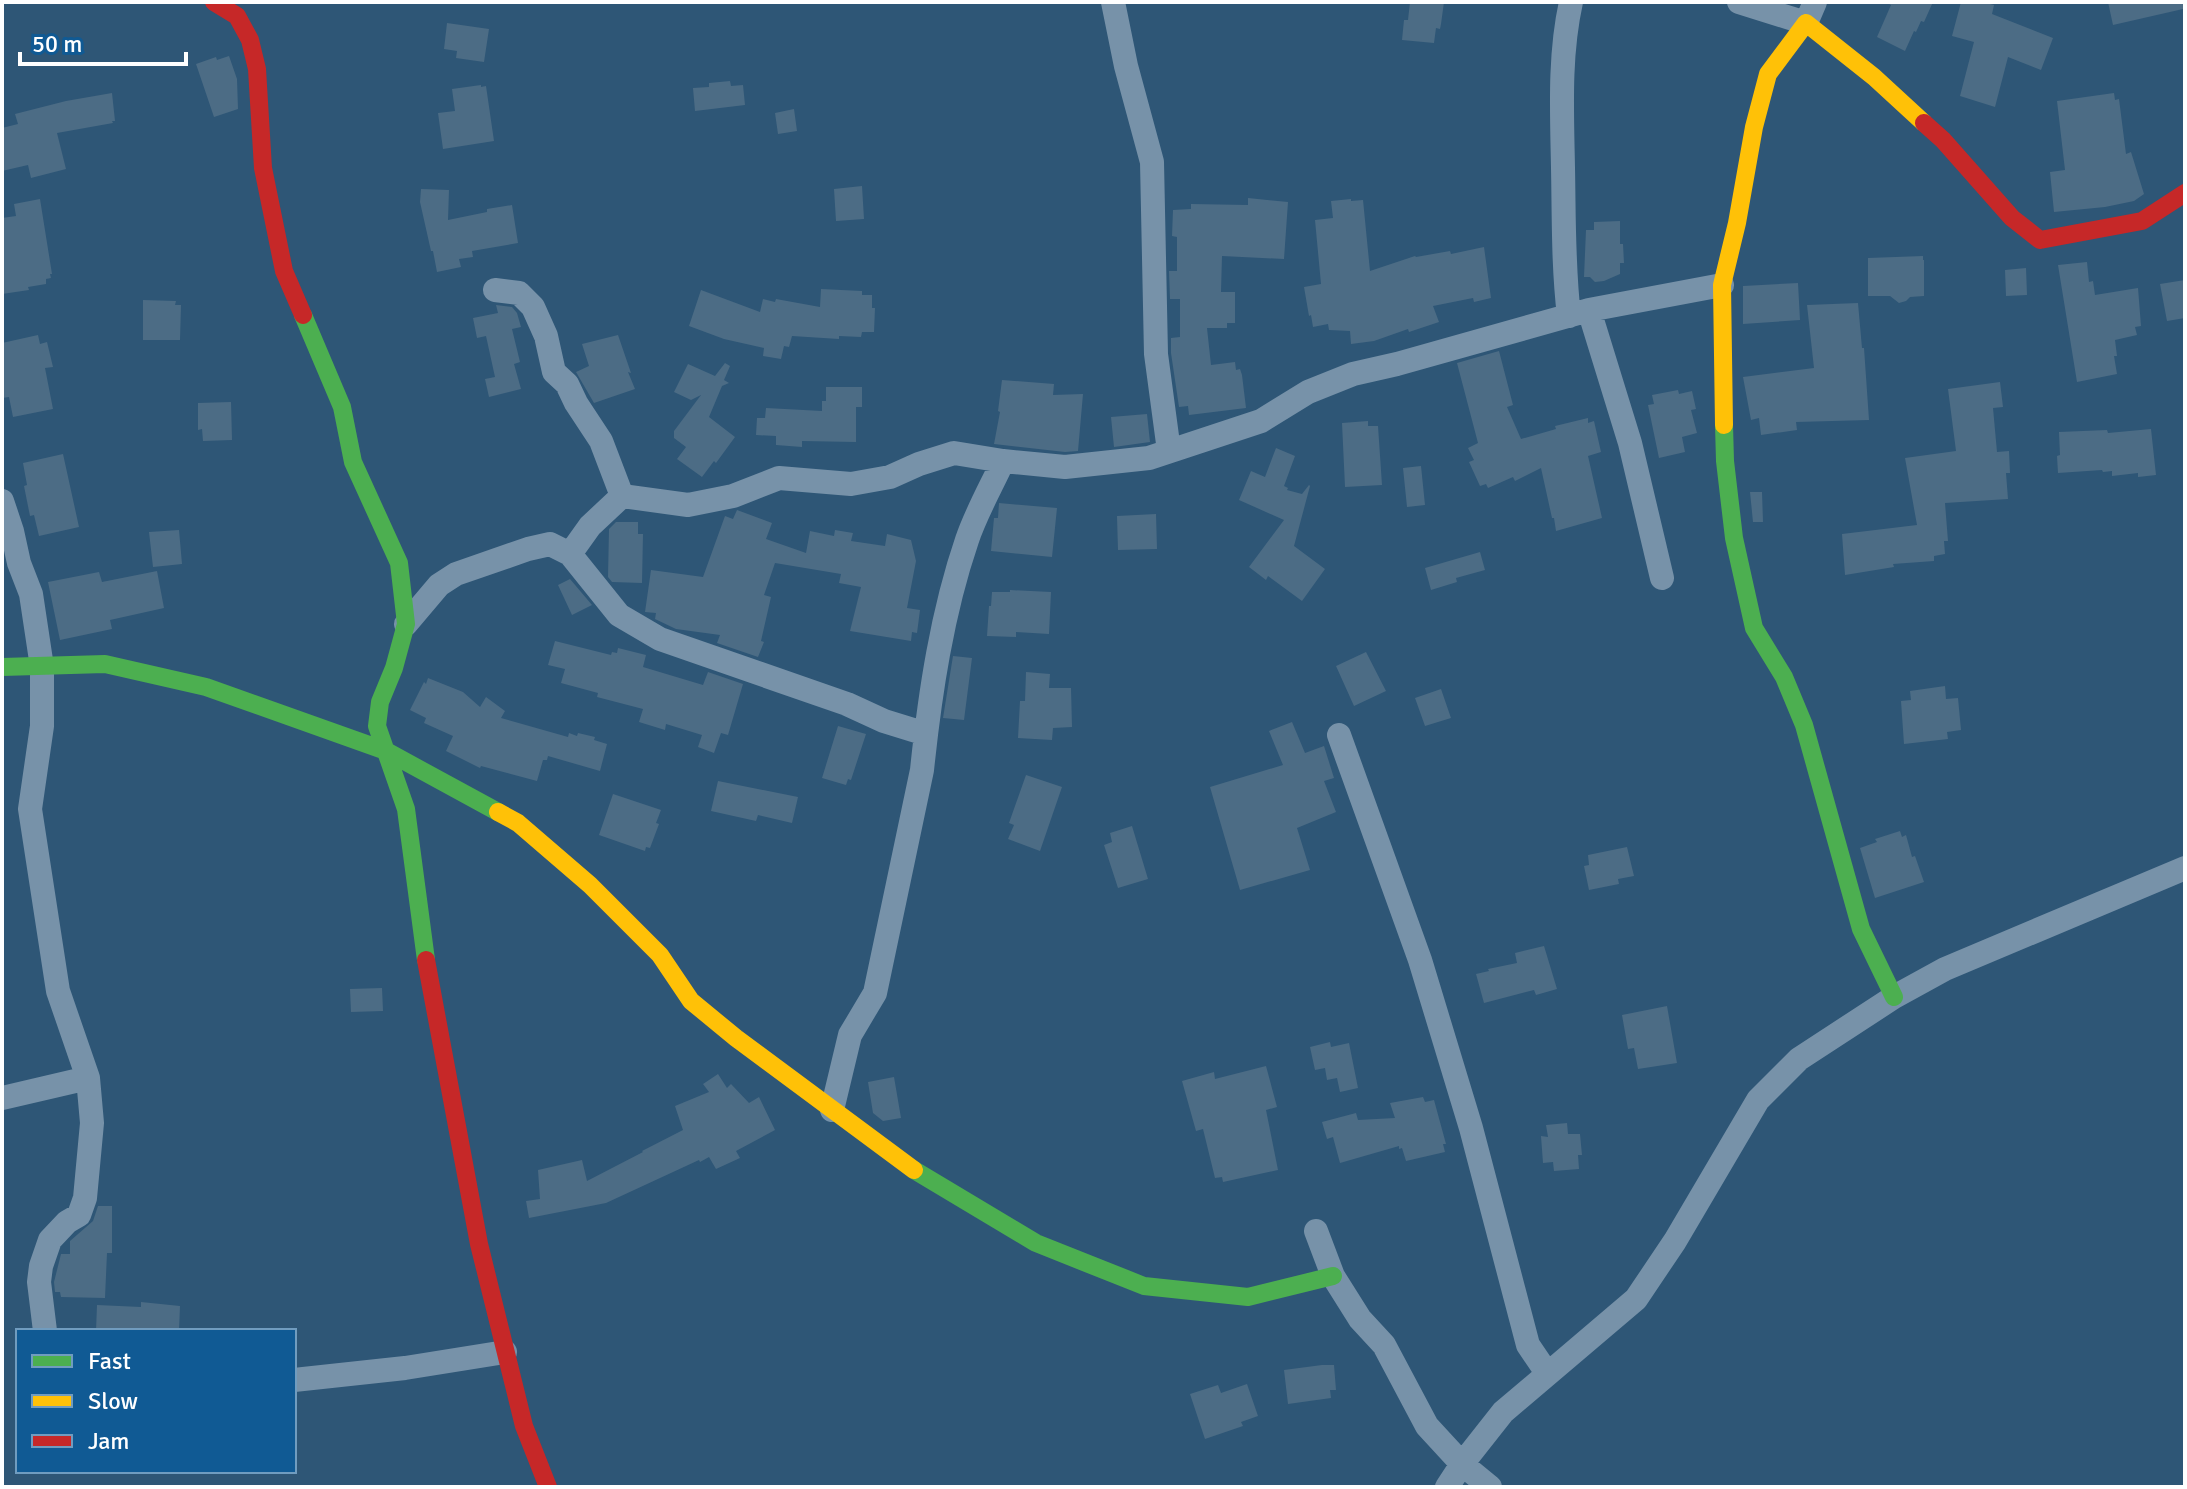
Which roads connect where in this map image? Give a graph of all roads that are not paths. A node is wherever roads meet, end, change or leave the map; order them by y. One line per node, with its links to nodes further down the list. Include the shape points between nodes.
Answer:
1 (214, 2): 16 (street, via 237,16 250,40 257,69 263,168 284,271 342,407 353,462 399,563)
2 (1113, 2): 10 (street, via 1152,162 1156,354)
3 (1571, 2): 9 (street, via 1562,83 1564,274)
4 (1739, 2): 5 (street)
5 (1810, 13): 6 (street, via 1943,140 2012,218 2040,240 2142,221); 7 (street, via 1768,74)
6 (2185, 193)
7 (1722, 285): 9 (street); 23 (street, via 1725,461 1734,538 1754,628 1784,677 1804,725 1861,929)
8 (495, 290): 12 (street, via 519,293 533,307 554,372 601,441)
9 (1579, 313): 10 (street, via 1353,374 1308,392 1261,421); 15 (street, via 1630,443)
10 (1169, 451): 11 (street, via 1065,467)
11 (1003, 461): 12 (street, via 954,453 890,477 851,484 779,478 733,496 688,505); 19 (street, via 967,539 949,605)
12 (622, 496): 14 (street)
13 (2, 501): 18 (street, via 31,594)
14 (570, 554): 16 (street, via 550,544 456,574 439,585); 19 (street, via 619,615 660,639)
15 (1662, 578)
16 (406, 624): 21 (street, via 380,702 377,726)
17 (2, 667): 18 (street)
18 (42, 667): 21 (street, via 105,664 206,687); 24 (street, via 42,726 30,809 58,991)
19 (926, 734): 26 (street, via 875,993 850,1035)
20 (1339, 735): 31 (street, via 1420,960 1528,1345)
21 (386, 751): 26 (street, via 518,823 660,955 691,1001); 30 (street, via 406,809 423,943 479,1244)
22 (2185, 868): 23 (street, via 1945,969)
23 (1894, 997): 31 (street, via 1799,1059 1758,1100 1636,1299)
24 (88, 1078): 25 (street); 29 (street, via 92,1123 85,1198 79,1215 50,1240 41,1266)
25 (2, 1098)
26 (832, 1110): 28 (street, via 919,1174 1036,1243 1144,1286 1248,1297)
27 (1316, 1231): 28 (street)
28 (1333, 1276): 33 (street, via 1384,1345 1427,1426)
29 (45, 1329)
30 (505, 1352): 32 (street); 34 (street, via 524,1426)
31 (1547, 1373): 33 (street, via 1503,1412)
32 (296, 1380)
33 (1462, 1464): 35 (street); 36 (street)
34 (548, 1487)
35 (1447, 1487)
36 (1490, 1487)

